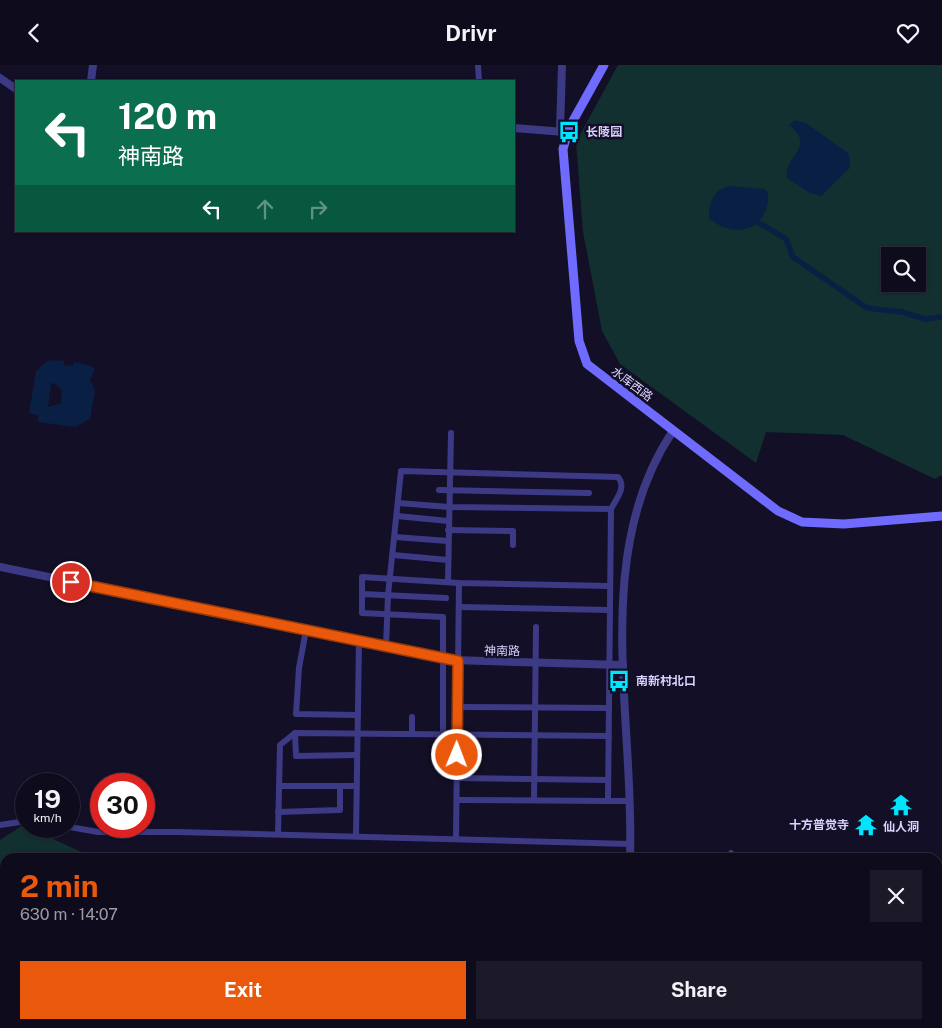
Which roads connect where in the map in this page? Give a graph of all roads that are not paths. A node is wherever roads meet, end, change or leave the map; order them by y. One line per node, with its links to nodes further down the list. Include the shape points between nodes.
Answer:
1 (93, 65): 6 (street)
2 (478, 65): 7 (street)
3 (562, 65): 10 (street)
4 (604, 65): 10 (main road, 水库西路)
5 (0, 78): 8 (street)
6 (91, 80)
7 (479, 80)
8 (15, 88)
9 (515, 128): 10 (street)
10 (563, 132): 11 (main road, 水库西路, via 562,157 581,351 592,369)
11 (673, 431): 20 (main road, 水库西路, via 778,511 802,522 844,524); 48 (street, via 655,459 634,517 626,571)
12 (451, 433): 13 (street)
13 (450, 472): 15 (street); 17 (street, via 401,471); 19 (street, via 618,477 622,487)
14 (439, 490): 15 (street)
15 (449, 490): 16 (street); 18 (street)
16 (589, 493)
17 (398, 503): 18 (street); 21 (street)
18 (449, 507): 19 (street); 22 (street)
19 (611, 509): 33 (street)
20 (942, 515)
21 (397, 516): 22 (street); 24 (street)
22 (448, 521): 23 (street)
23 (448, 530): 25 (street); 26 (street, via 513,531)
24 (395, 537): 25 (street); 27 (street)
25 (448, 541): 28 (street)
26 (513, 545)
27 (393, 555): 28 (street); 30 (street)
28 (448, 560): 31 (street)
29 (0, 567): 41 (street, 神南路)
30 (390, 578): 31 (street); 34 (street, via 362,577); 35 (street)
31 (448, 581): 32 (street)
32 (459, 583): 33 (street); 37 (street)
33 (610, 586): 38 (street)
34 (362, 594): 35 (street); 39 (street, via 362,613)
35 (388, 595): 36 (street); 39 (street)
36 (446, 597)
37 (459, 607): 38 (street); 45 (street)
38 (610, 610): 47 (street)
39 (387, 614): 43 (street); 44 (street, via 443,617)
40 (536, 627): 46 (street)
41 (306, 630): 42 (street, 神南路); 52 (street, via 296,714)
42 (359, 641): 43 (street, 神南路); 52 (street)
43 (386, 647): 44 (street, 神南路)
44 (443, 658): 45 (street, 神南路); 57 (street)
45 (458, 661): 46 (street, 神南路); 49 (street)
46 (536, 663): 47 (street, 神南路); 50 (street)
47 (610, 664): 48 (street, 神南路); 51 (street)
48 (623, 665): 71 (street)
49 (458, 707): 50 (street); 58 (street)
50 (535, 707): 51 (street); 59 (street)
51 (609, 708): 60 (street)
52 (358, 715): 55 (street)
53 (412, 717): 56 (street)
54 (295, 733): 55 (street); 61 (street, via 296,756); 65 (street, via 280,745)
55 (357, 734): 56 (street); 61 (street)
56 (412, 734): 57 (street)
57 (443, 734): 58 (street)
58 (457, 735): 59 (street); 62 (street)
59 (535, 735): 60 (street); 63 (street)
60 (609, 736): 64 (street)
61 (357, 755): 67 (street)
62 (457, 778): 63 (street); 68 (street)
63 (534, 779): 64 (street); 69 (street)
64 (608, 780): 70 (street)
65 (279, 786): 66 (street); 72 (street)
66 (340, 786): 67 (street); 72 (street, via 340,811)
67 (356, 786): 77 (street)
68 (456, 800): 69 (street); 78 (street)
69 (534, 800): 70 (street)
70 (608, 801): 71 (street)
71 (630, 801): 79 (street)
72 (278, 812): 76 (street)
73 (15, 823): 74 (street)
74 (0, 825)
75 (80, 829): 76 (street, via 98,832)
76 (278, 834): 77 (street)
77 (356, 836): 78 (street)
78 (456, 839): 79 (street)
79 (630, 844): 80 (street)
80 (630, 853)

